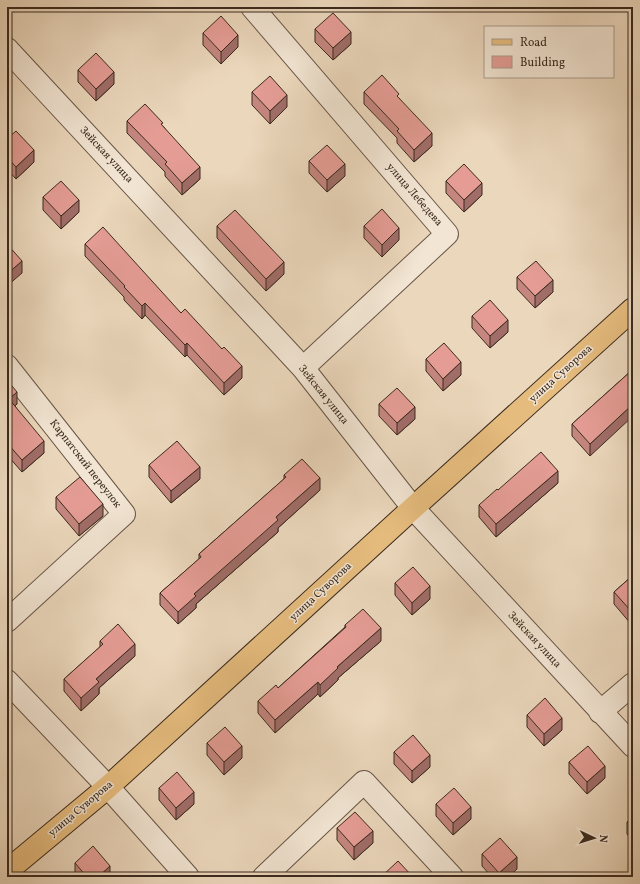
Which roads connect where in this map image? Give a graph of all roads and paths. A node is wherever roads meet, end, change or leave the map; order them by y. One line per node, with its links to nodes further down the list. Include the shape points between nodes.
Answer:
1 (252, 7): 5 (street, улица Лебедева, via 447,234)
2 (7, 49): 5 (street, Зейская улица)
3 (633, 309): 6 (main road, улица Суворова)
4 (7, 366): 7 (street, Карпатский переулок, via 124,514)
5 (303, 368): 6 (street, Зейская улица)
6 (413, 508): 10 (street, Зейская улица); 12 (main road, улица Суворова)
7 (7, 621)
8 (7, 681): 12 (street)
9 (633, 684): 10 (street)
10 (600, 712): 11 (street, Зейская улица)
11 (633, 746)
12 (108, 787): 13 (main road, улица Суворова); 14 (street)
13 (7, 871)
14 (188, 877)
15 (264, 877): 16 (street, via 364,782)
16 (452, 877)

